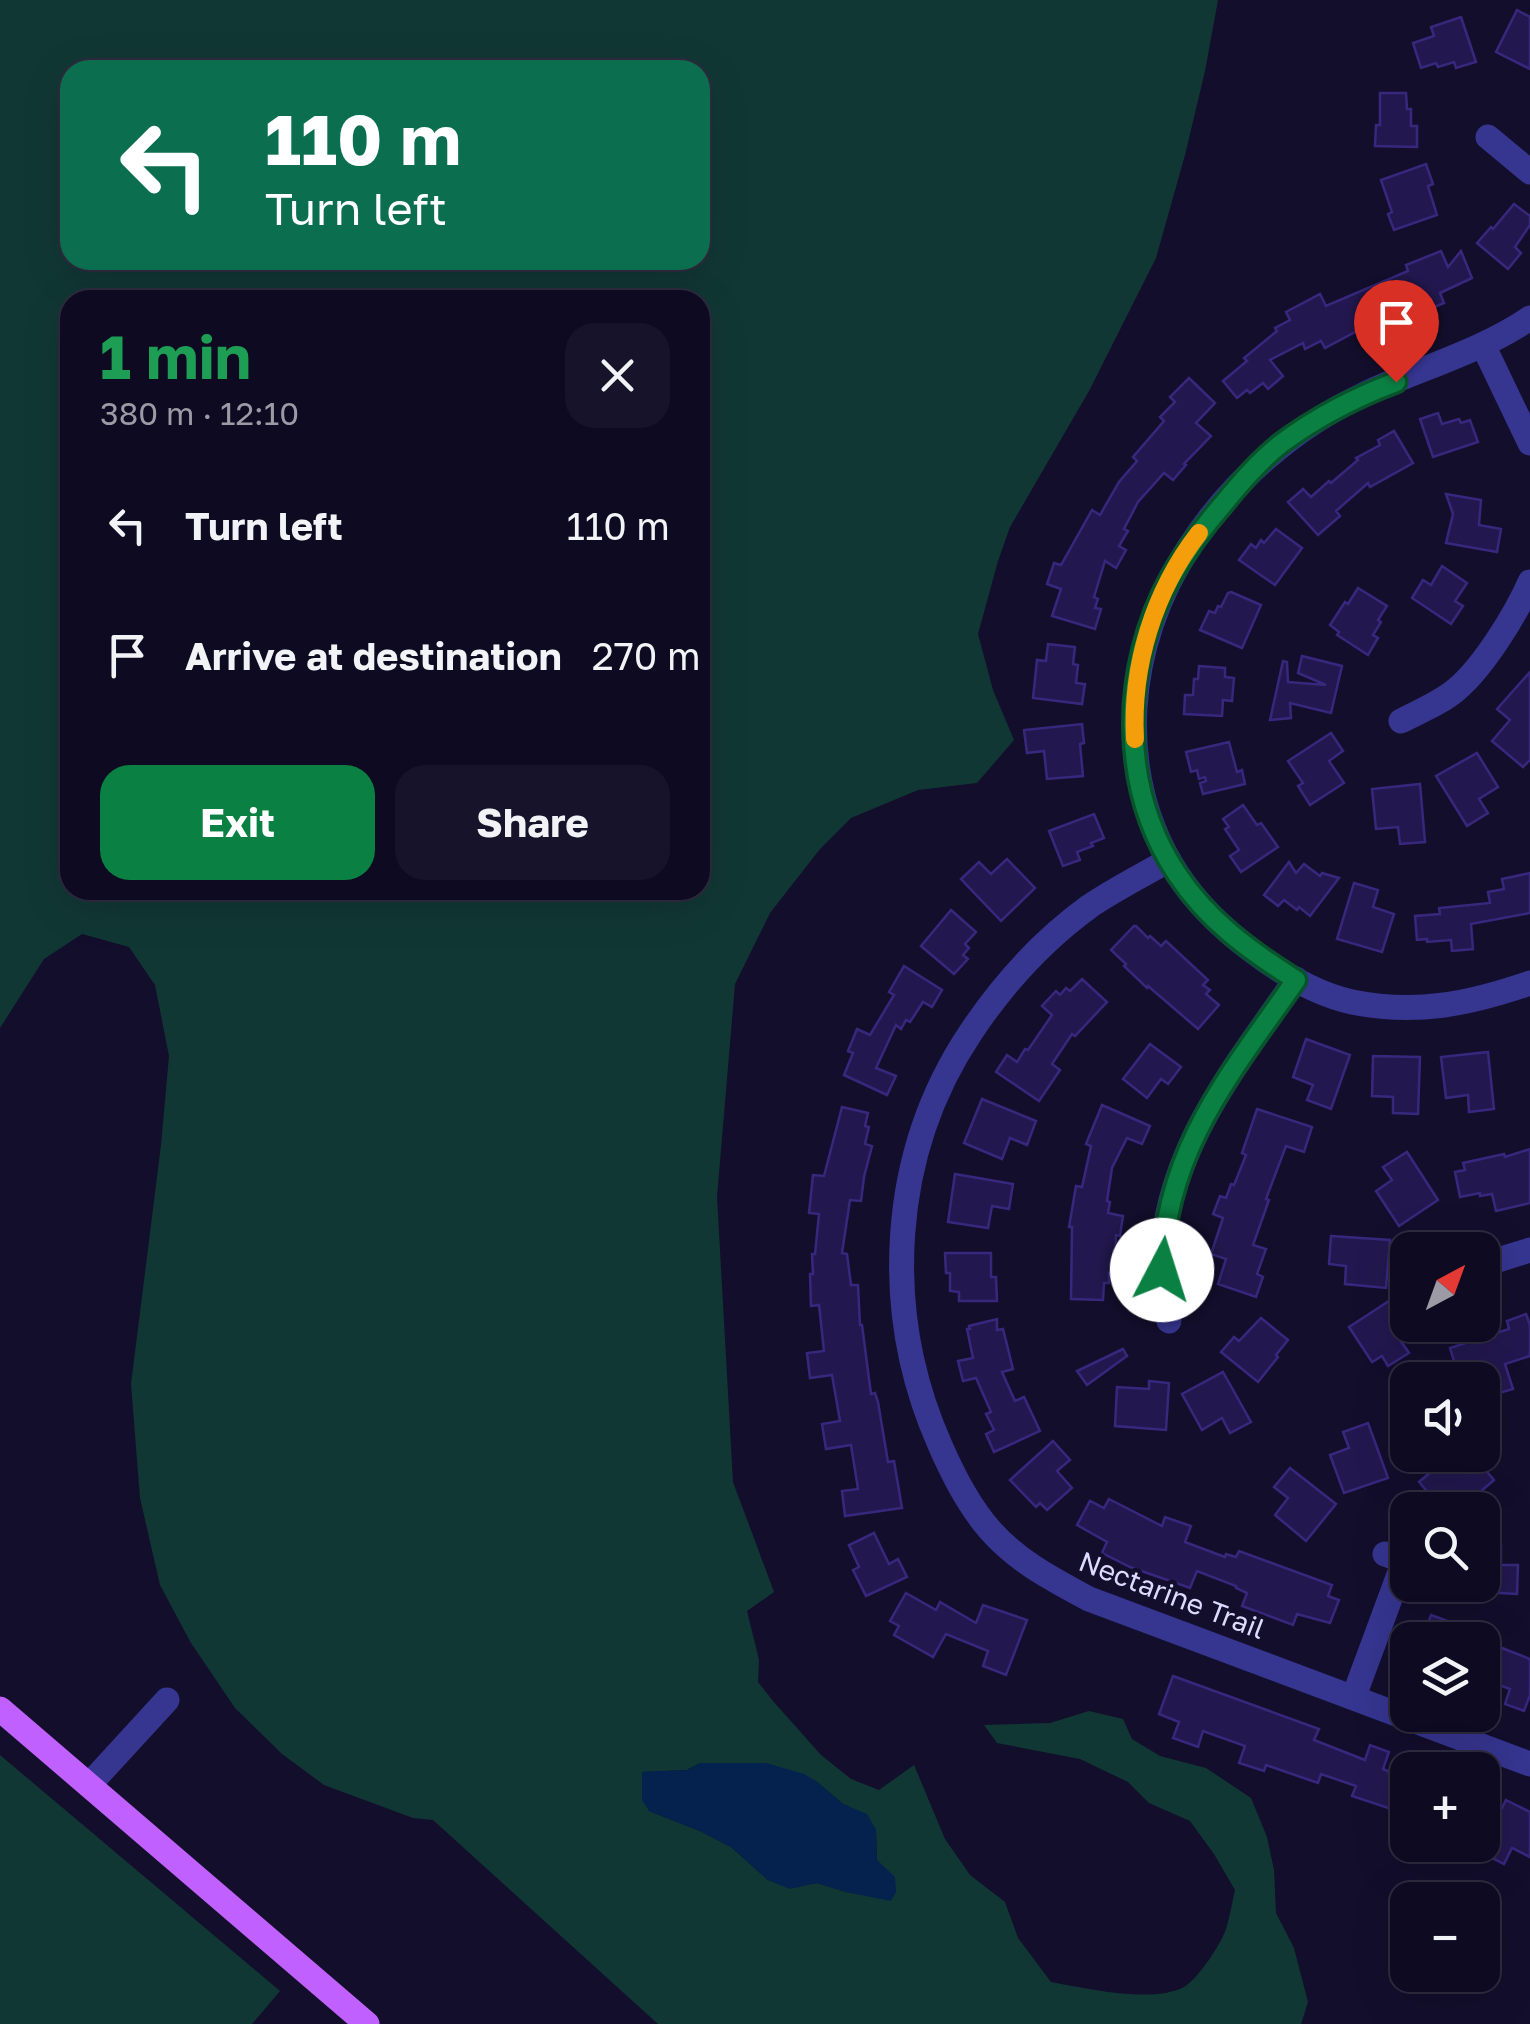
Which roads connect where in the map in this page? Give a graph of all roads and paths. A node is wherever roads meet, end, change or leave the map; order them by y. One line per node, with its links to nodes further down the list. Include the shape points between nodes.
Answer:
1 (1488, 137): 2 (street)
2 (1530, 172)
3 (1530, 318): 4 (street)
4 (1483, 344): 5 (street); 8 (street, via 1366,393 1281,444 1190,544 1169,580 1136,681 1136,757)
5 (1530, 443)
6 (1530, 582): 7 (street, via 1457,690)
7 (1402, 721)
8 (1168, 860): 9 (street, via 1231,934); 15 (street, Nectarine Trail, via 1060,929 1000,991 948,1071 909,1180 901,1253 906,1334 932,1428 953,1475 982,1521 1016,1555 1089,1598)
9 (1296, 980): 10 (street, via 1348,1001 1414,1008 1472,1002); 13 (street, via 1217,1092 1181,1168 1163,1245)
10 (1530, 983)
11 (1530, 1250): 12 (street)
12 (1500, 1259)
13 (1169, 1322)
14 (1385, 1554): 15 (street, via 1404,1562)
15 (1354, 1696): 18 (street, Nectarine Trail)
16 (167, 1700): 19 (street)
17 (0, 1709): 19 (main road)
18 (1530, 1764)
19 (89, 1785): 20 (main road)
20 (363, 2023)

